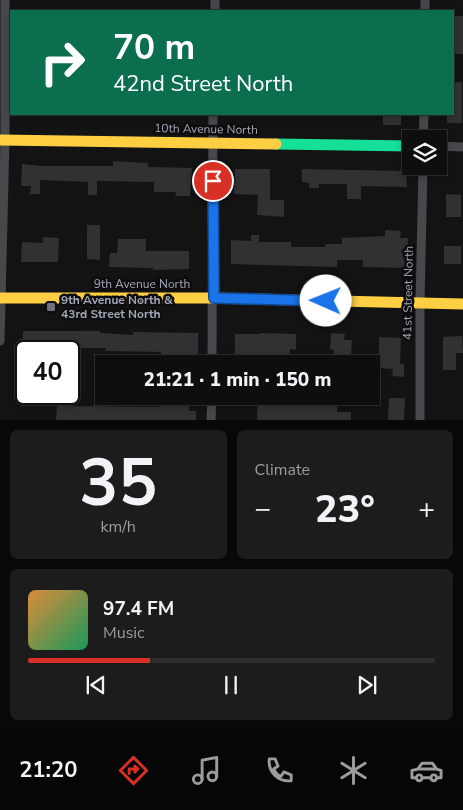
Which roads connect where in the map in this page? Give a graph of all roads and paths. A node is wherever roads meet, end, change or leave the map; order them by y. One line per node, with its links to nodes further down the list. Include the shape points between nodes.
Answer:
1 (6, 0): 5 (street)
2 (213, 115): 6 (street)
3 (424, 115): 4 (street)
4 (423, 130)
5 (3, 140): 6 (street, 10th Avenue North); 11 (street)
6 (213, 143): 7 (street, 10th Avenue North); 12 (street)
7 (402, 146)
8 (447, 146): 9 (street)
9 (463, 146)
10 (423, 175): 13 (street, 41st Street North)
11 (0, 298): 12 (street, 9th Avenue North); 15 (street)
12 (214, 298): 13 (street, 9th Avenue North); 16 (street)
13 (420, 303): 14 (street, 9th Avenue North); 19 (street, 41st Street North)
14 (463, 304)
15 (0, 341)
16 (212, 355)
17 (212, 405): 18 (street)
18 (212, 420)
19 (420, 420)

